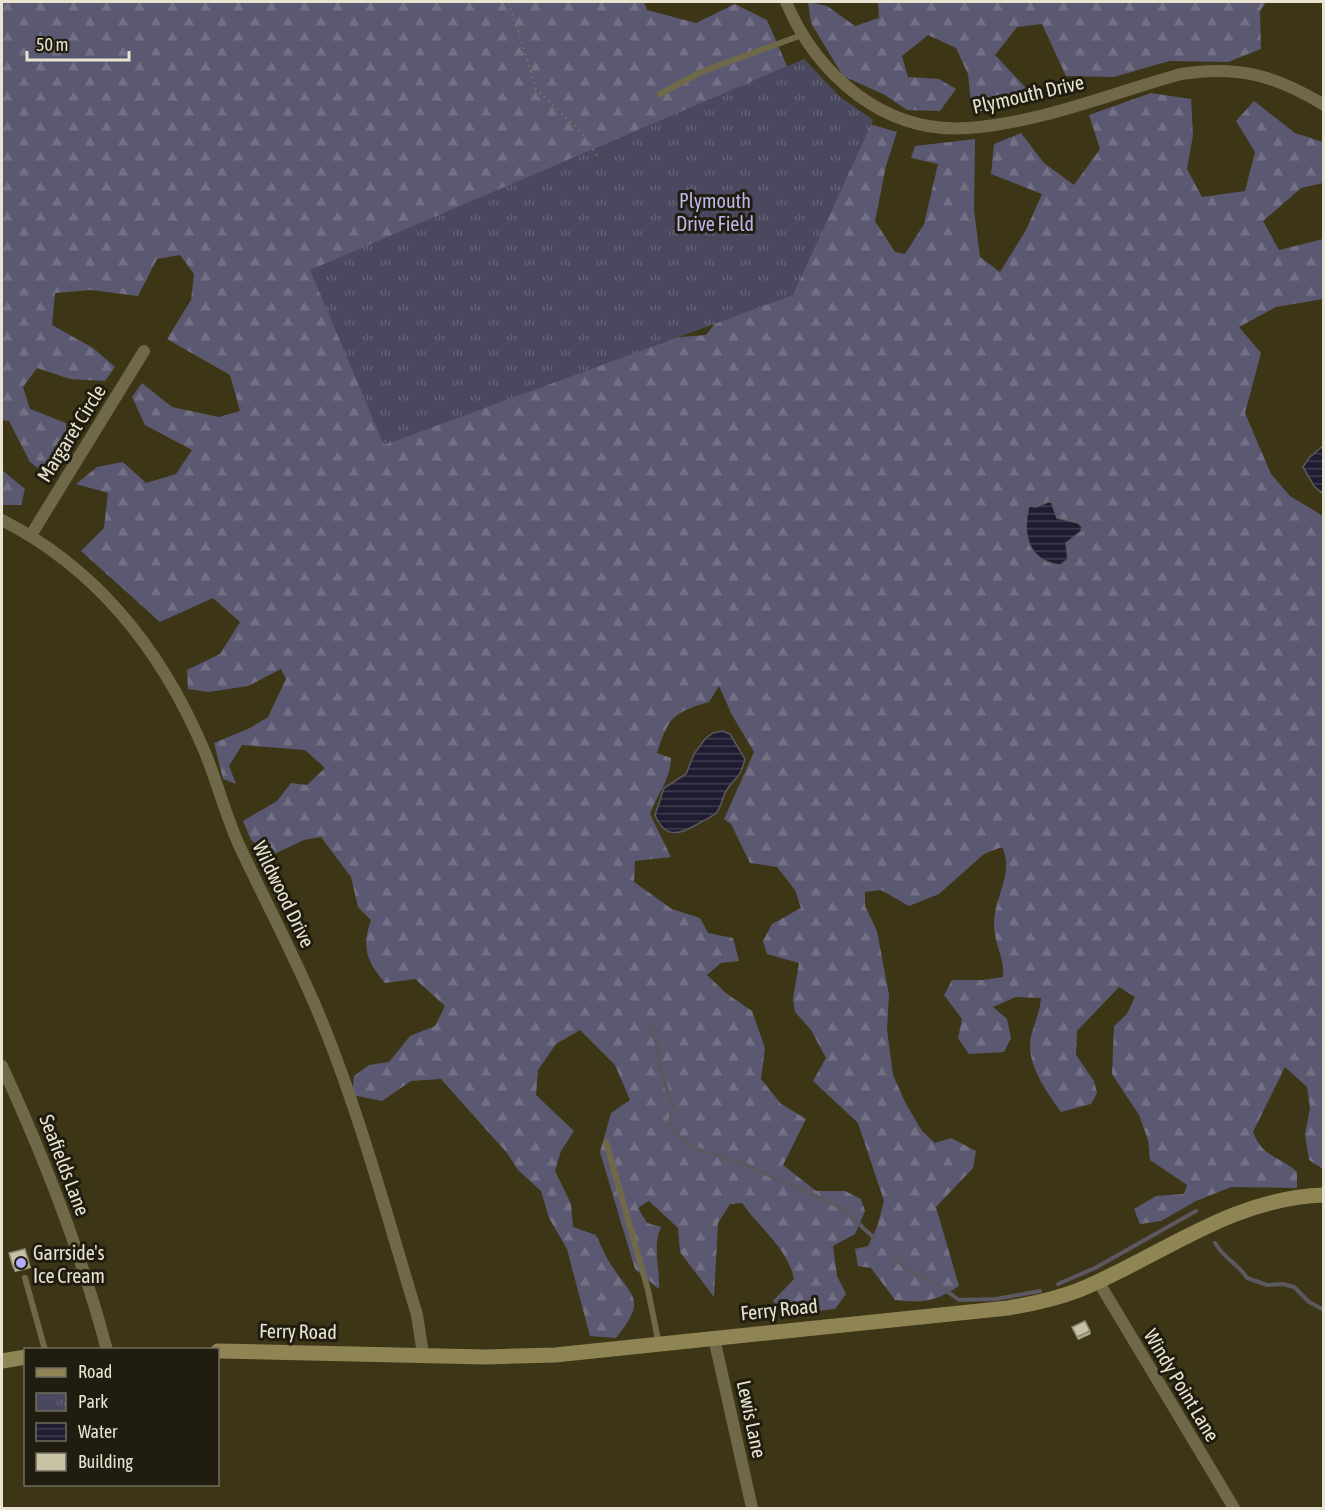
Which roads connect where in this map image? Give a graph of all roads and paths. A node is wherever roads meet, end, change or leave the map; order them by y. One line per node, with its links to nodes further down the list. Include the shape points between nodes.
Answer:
1 (509, 2): 6 (path, via 536,89 580,131)
2 (786, 2): 3 (street, Plymouth Drive)
3 (802, 35): 4 (lane, via 701,72); 5 (street, Plymouth Drive, via 829,71 866,102 905,120 937,127 998,124 1181,74 1211,70 1269,78)
4 (660, 93)
5 (1323, 105)
6 (599, 158)
7 (144, 351): 9 (street, Margaret Circle)
8 (2, 520): 9 (street, Wildwood Drive)
9 (31, 535): 20 (street, Wildwood Drive, via 80,571 127,618 152,651 190,720 236,839 308,988 342,1077 417,1315)
10 (2, 1066): 18 (street, Seafields Lane, via 51,1180 95,1302)
11 (606, 1142): 16 (lane, via 648,1290)
12 (1323, 1195): 14 (main road, Ferry Road, via 1279,1199 1242,1210)
13 (25, 1278): 17 (lane)
14 (1098, 1281): 15 (main road, Ferry Road, via 1054,1298 1008,1308); 24 (street, Windy Point Lane)
15 (714, 1338): 16 (main road, Ferry Road); 23 (street, Lewis Lane)
16 (659, 1345): 20 (main road, Ferry Road, via 527,1356)
17 (44, 1348)
18 (106, 1348)
19 (219, 1351): 20 (main road, Ferry Road)
20 (423, 1354)
21 (24, 1356): 22 (main road)
22 (2, 1361)
23 (752, 1509)
24 (1234, 1509)

